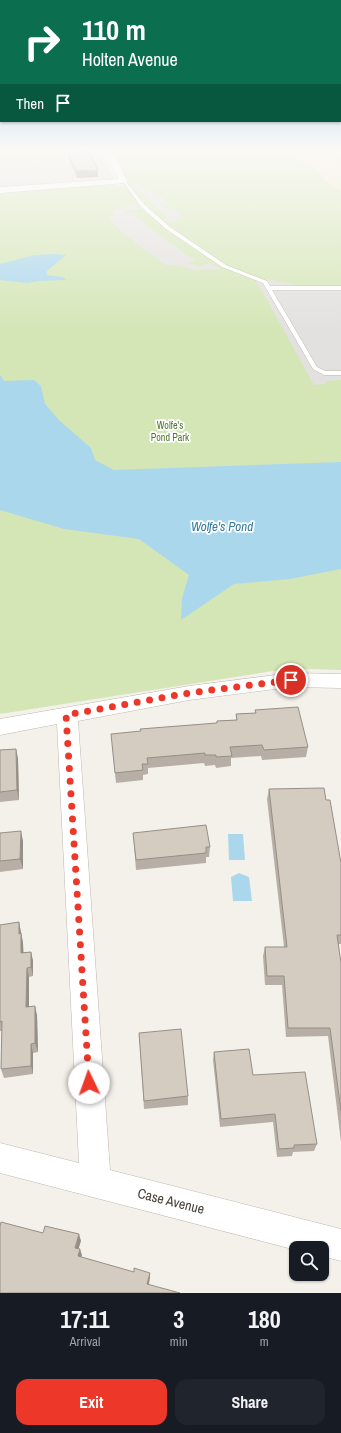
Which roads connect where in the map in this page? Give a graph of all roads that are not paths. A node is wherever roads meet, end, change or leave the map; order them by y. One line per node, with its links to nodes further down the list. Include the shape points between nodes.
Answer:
1 (149, 211): 2 (lane, via 168,228 224,266 265,282)
2 (269, 288): 3 (lane); 4 (lane, via 315,368 324,373)
3 (341, 288)
4 (341, 373)
5 (341, 681): 6 (street, via 291,680 189,693)
6 (66, 715): 7 (street); 9 (street)
7 (0, 727)
8 (0, 1158): 9 (street, Case Avenue)
9 (95, 1182): 10 (street, Case Avenue)
10 (341, 1245)

